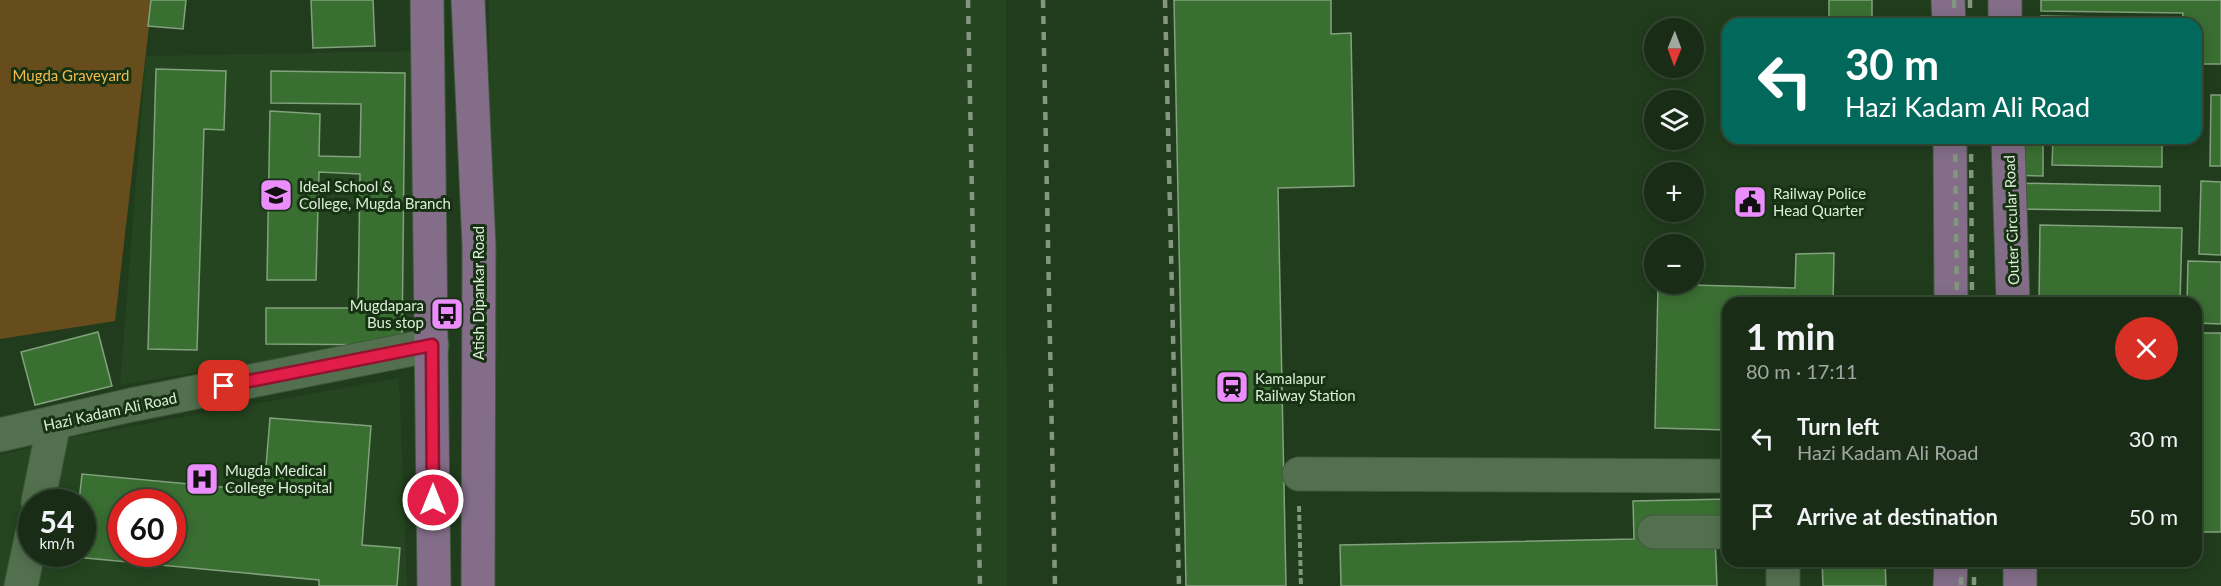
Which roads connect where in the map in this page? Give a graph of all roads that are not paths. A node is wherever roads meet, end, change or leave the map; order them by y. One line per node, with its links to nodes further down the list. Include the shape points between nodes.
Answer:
1 (427, 0): 11 (main road)
2 (468, 0): 12 (main road, Atish Dipankar Road, via 479,246)
3 (1948, 0): 5 (main road)
4 (2005, 0): 6 (main road)
5 (1949, 18)
6 (2005, 18)
7 (1950, 144): 9 (main road)
8 (2008, 144): 10 (main road, Outer Circular Road)
9 (1951, 297)
10 (2013, 297)
11 (432, 345): 12 (main road); 13 (street, Hazi Kadam Ali Road); 25 (main road)
12 (478, 347): 26 (main road, Atish Dipankar Road)
13 (54, 423): 14 (street, Hazi Kadam Ali Road); 17 (street)
14 (0, 435)
15 (1299, 474): 16 (street)
16 (1722, 476)
17 (41, 489)
18 (1654, 532): 19 (street)
19 (1722, 532)
20 (25, 567): 24 (street)
21 (1782, 567): 27 (street)
22 (1951, 567): 28 (main road)
23 (2020, 567): 29 (main road)
24 (21, 586)
25 (434, 586)
26 (478, 586)
27 (1783, 586)
28 (1950, 586)
29 (2020, 586)

